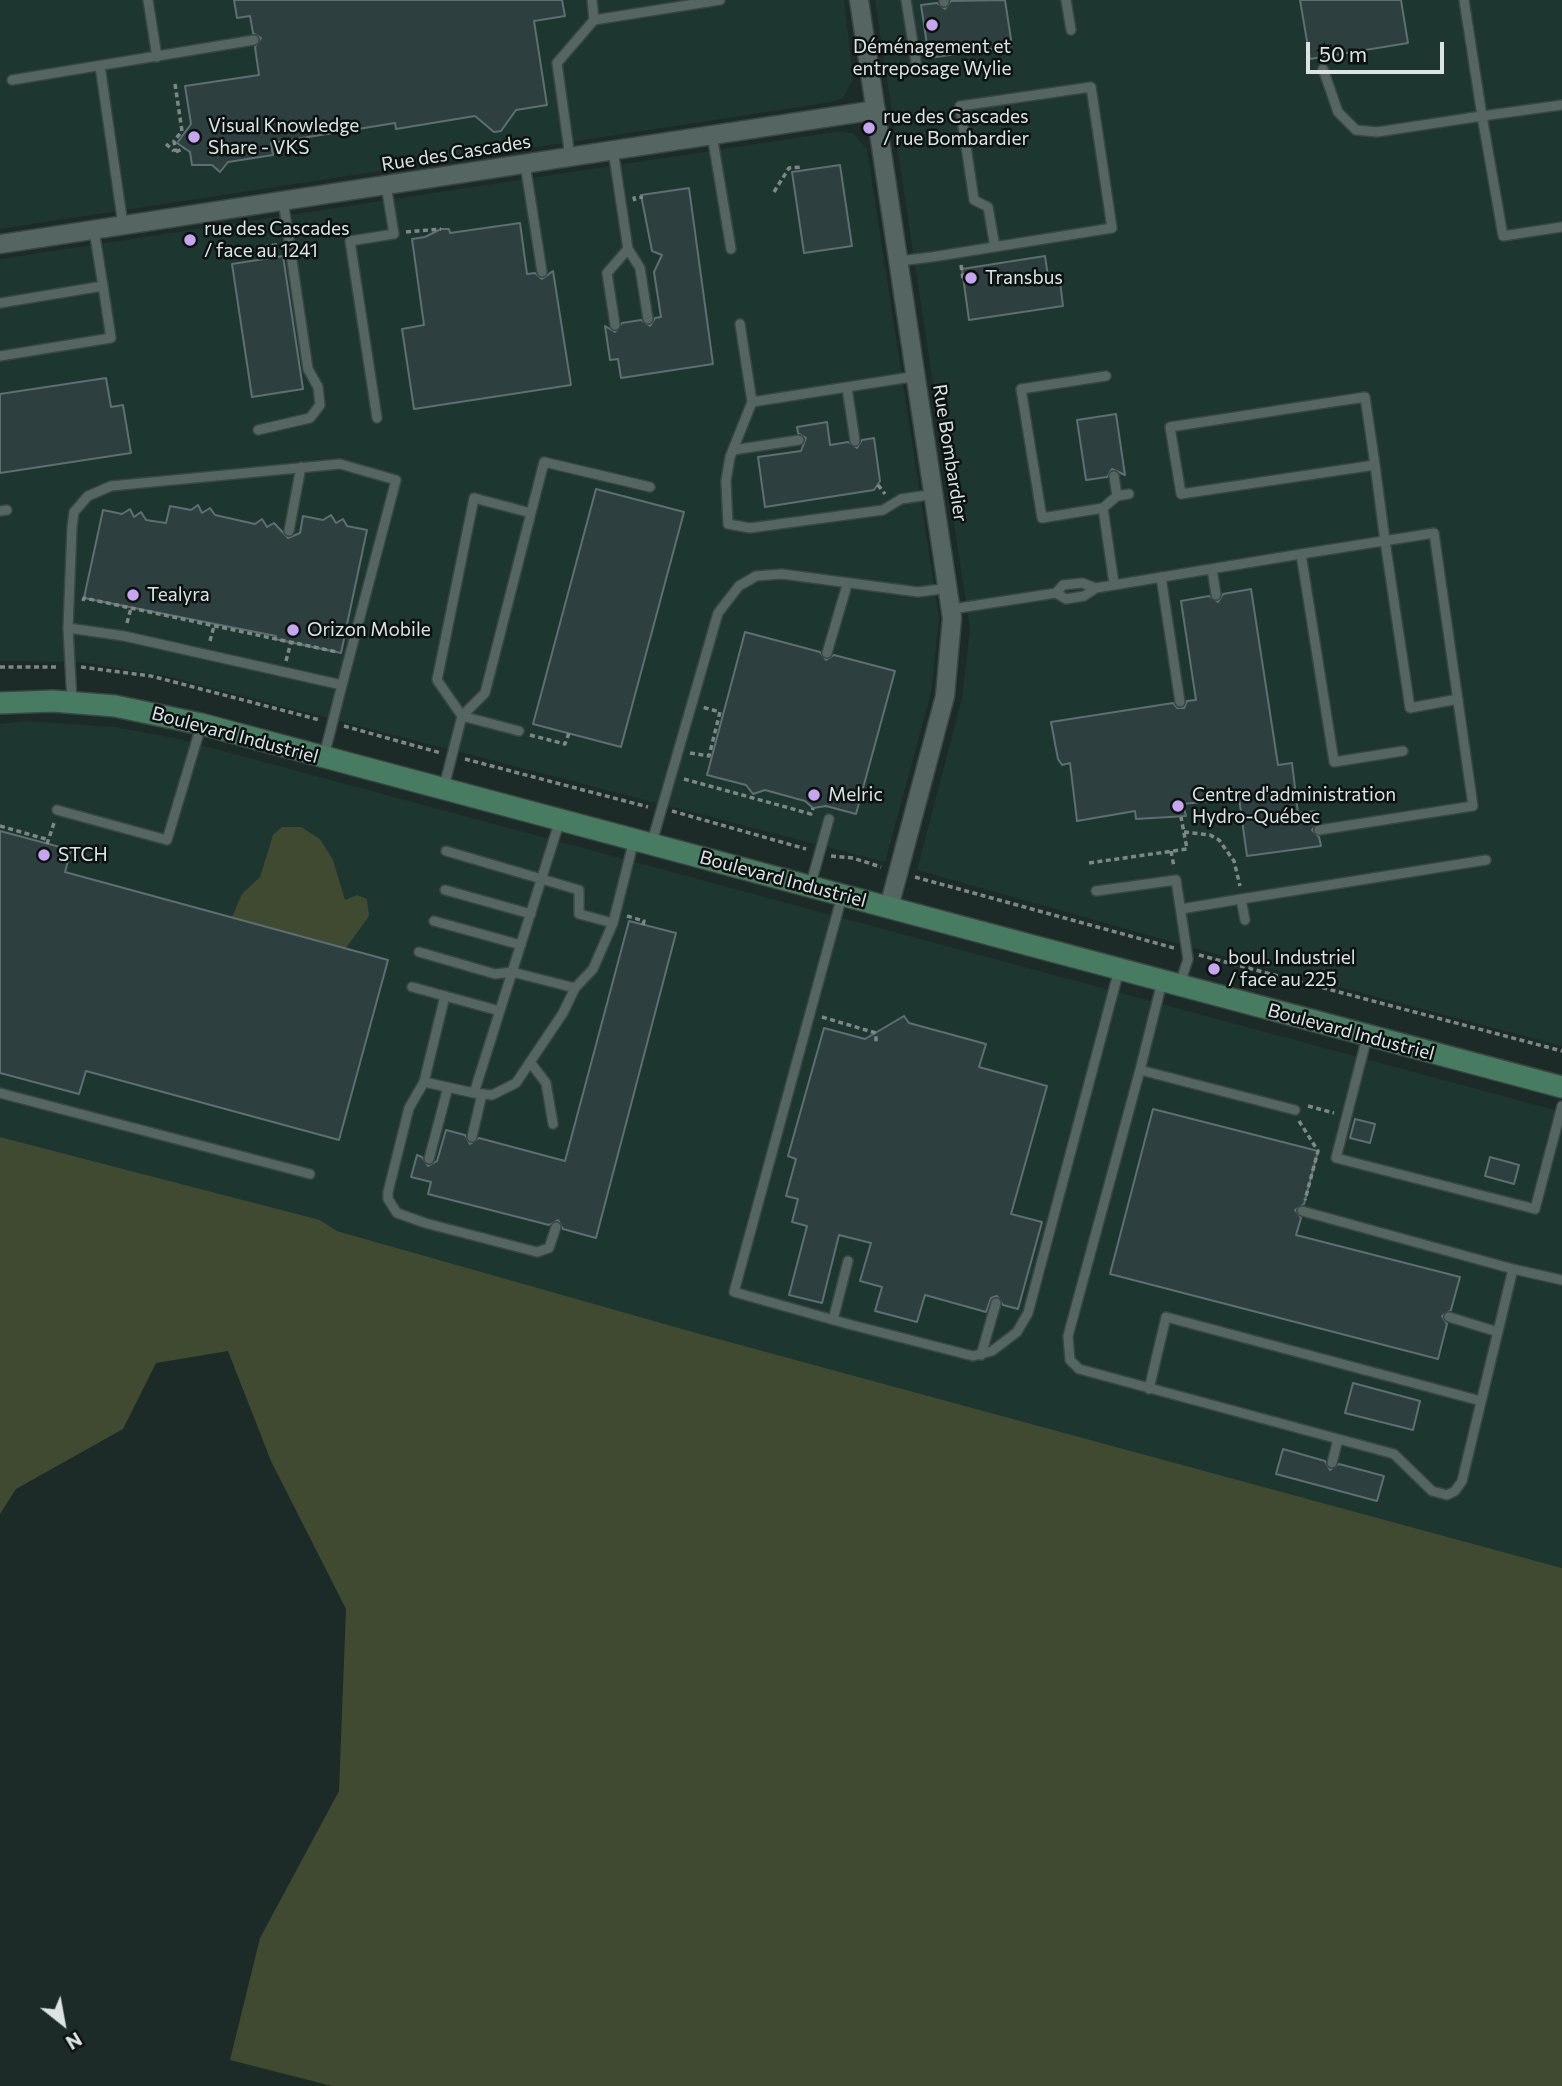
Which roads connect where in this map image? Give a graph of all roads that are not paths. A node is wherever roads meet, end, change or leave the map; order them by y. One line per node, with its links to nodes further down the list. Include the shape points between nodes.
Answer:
1 (148, 0): 11 (lane)
2 (592, 0): 8 (lane)
3 (720, 0): 8 (lane)
4 (859, 0): 17 (street, Rue Bombardier)
5 (906, 0): 12 (lane)
6 (1066, 0): 9 (lane)
7 (1464, 0): 18 (lane)
8 (594, 20): 21 (lane, via 557,63)
9 (1071, 30)
10 (254, 40): 11 (lane)
11 (157, 57): 13 (lane)
12 (916, 62)
13 (100, 66): 15 (lane); 25 (lane)
14 (1323, 69): 18 (lane, via 1338,112 1356,130 1377,132)
15 (12, 80)
16 (1562, 105): 18 (lane)
17 (876, 110): 19 (street, Rue des Cascades); 32 (street, Rue Bombardier)
18 (1482, 116): 26 (lane, via 1503,236)
19 (712, 135): 20 (street, Rue des Cascades); 31 (lane)
20 (613, 150): 21 (street, Rue des Cascades); 30 (lane)
21 (570, 157): 22 (street, Rue des Cascades)
22 (525, 164): 23 (street, Rue des Cascades); 33 (lane)
23 (386, 185): 24 (street, Rue des Cascades); 44 (lane, via 394,234 350,241)
24 (283, 201): 25 (street, Rue des Cascades); 45 (lane, via 308,369 318,387 320,405 310,418)
25 (123, 225): 27 (street, Rue des Cascades)
26 (1562, 227)
27 (94, 230): 28 (street, Rue des Cascades); 34 (lane)
28 (0, 244)
29 (995, 247): 29 (lane, via 1112,228 1091,87 960,106 974,200 988,208); 32 (lane)
30 (628, 249): 36 (lane, via 640,268); 37 (lane, via 607,273)
31 (731, 249)
32 (900, 261): 40 (street, Rue Bombardier)
33 (542, 272)
34 (103, 286): 35 (lane); 39 (lane, via 111,338)
35 (0, 303)
36 (648, 319)
37 (615, 324)
38 (740, 324): 43 (lane)
39 (0, 356)
40 (917, 376): 42 (lane); 53 (street, Rue Bombardier)
41 (1106, 376): 56 (lane, via 1021,389 1042,518)
42 (847, 388): 43 (lane); 47 (lane)
43 (752, 402): 48 (lane)
44 (377, 418)
45 (258, 430)
46 (799, 440): 48 (lane)
47 (855, 441)
48 (733, 450): 53 (lane, via 726,481 726,516 728,524 736,527 883,510 901,499)
49 (1375, 465): 49 (lane, via 1365,397 1170,427 1181,494); 59 (lane)
50 (301, 467): 58 (lane); 68 (lane, via 111,486 88,496 74,512); 70 (lane, via 340,464 396,480)
51 (1114, 476): 55 (lane)
52 (650, 487): 57 (lane, via 544,462)
53 (935, 494): 65 (street, Rue Bombardier)
54 (1129, 494): 55 (lane)
55 (1117, 496): 56 (lane)
56 (1103, 508): 63 (lane)
57 (531, 513): 75 (lane, via 485,693); 75 (lane, via 474,498 437,680)
58 (289, 531)
59 (1385, 541): 60 (lane); 71 (lane, via 1434,533); 71 (lane, via 1410,708)
60 (1301, 554): 61 (lane); 78 (lane, via 1334,762)
61 (1212, 569): 62 (lane); 66 (lane)
62 (1161, 577): 63 (lane); 72 (lane)
63 (1114, 584): 67 (lane, via 1066,599 1056,593)
64 (847, 585): 65 (lane, via 918,592); 69 (lane); 85 (lane, via 782,574 756,576 727,596)
65 (950, 588): 67 (street, Rue Bombardier)
66 (1216, 595)
67 (952, 609): 94 (street, Rue Bombardier, via 945,696)
68 (68, 628): 70 (lane, via 88,628); 74 (lane)
69 (827, 653)
70 (342, 685): 79 (lane)
71 (1458, 699): 84 (lane, via 1473,806)
72 (1180, 702)
73 (0, 703): 74 (street, Boulevard Industriel)
74 (72, 703): 76 (street, Boulevard Industriel, via 138,710)
75 (461, 716): 77 (lane); 80 (lane)
76 (201, 724): 79 (street, Boulevard Industriel); 81 (lane, via 167,840)
77 (523, 733)
78 (1403, 751)
79 (323, 758): 80 (street, Boulevard Industriel)
80 (444, 789): 83 (street, Boulevard Industriel)
81 (57, 810)
82 (829, 819): 89 (lane)
83 (560, 820): 85 (street, Boulevard Industriel); 88 (lane)
84 (1318, 830)
85 (643, 842): 89 (street, Boulevard Industriel); 99 (lane)
86 (446, 851): 88 (lane)
87 (1486, 860): 93 (lane)
88 (543, 879): 96 (lane); 99 (lane, via 579,890 579,914)
89 (810, 887): 92 (street, Boulevard Industriel)
90 (445, 890): 96 (lane)
91 (1096, 891): 95 (lane, via 1176,880)
92 (842, 896): 94 (street, Boulevard Industriel); 130 (lane, via 734,1293)
93 (1241, 899): 95 (lane); 97 (lane)
94 (889, 907): 102 (street, Boulevard Industriel)
95 (1181, 909): 104 (lane, via 1188,959)
96 (531, 914): 100 (lane)
97 (1245, 920)
98 (434, 922): 100 (lane)
99 (613, 923): 106 (lane, via 593,969)
100 (521, 944): 103 (lane)
101 (419, 952): 103 (lane, via 495,974)
102 (1119, 970): 104 (street, Boulevard Industriel); 132 (lane, via 1028,1313 1017,1332)
103 (512, 972): 106 (lane); 108 (lane)
104 (1171, 984): 109 (street, Boulevard Industriel); 111 (lane)
105 (412, 987): 107 (lane)
106 (575, 988): 110 (lane)
107 (445, 996): 108 (lane); 112 (lane)
108 (500, 1011): 116 (lane)
109 (1367, 1037): 114 (street, Boulevard Industriel); 117 (lane, via 1336,1158 1535,1209)
110 (530, 1062): 116 (lane, via 516,1083 505,1090 492,1096); 119 (lane, via 546,1083)
111 (1140, 1070): 118 (lane); 133 (lane, via 1067,1348 1079,1369)
112 (424, 1082): 113 (lane); 124 (lane, via 409,1108 388,1192 397,1213 537,1252 549,1248)
113 (448, 1087): 116 (lane); 121 (lane)
114 (1562, 1087)
115 (0, 1093): 122 (lane)
116 (478, 1093): 120 (lane)
117 (1562, 1106)
118 (1295, 1110)
119 (553, 1124)
120 (472, 1137)
121 (429, 1158)
122 (310, 1174)
123 (1303, 1211): 126 (lane)
124 (556, 1227)
125 (848, 1261): 130 (lane)
126 (1513, 1269): 127 (lane); 131 (lane)
127 (1562, 1280)
128 (996, 1303): 132 (lane)
129 (1449, 1317): 131 (lane)
130 (833, 1320): 132 (lane, via 964,1355)
131 (1498, 1332): 134 (lane)
132 (981, 1355)
133 (1149, 1389): 134 (lane, via 1166,1317); 135 (lane)
134 (1481, 1401): 135 (lane, via 1462,1480 1447,1496 1432,1491 1394,1454)
135 (1338, 1439): 136 (lane)
136 (1332, 1463)

